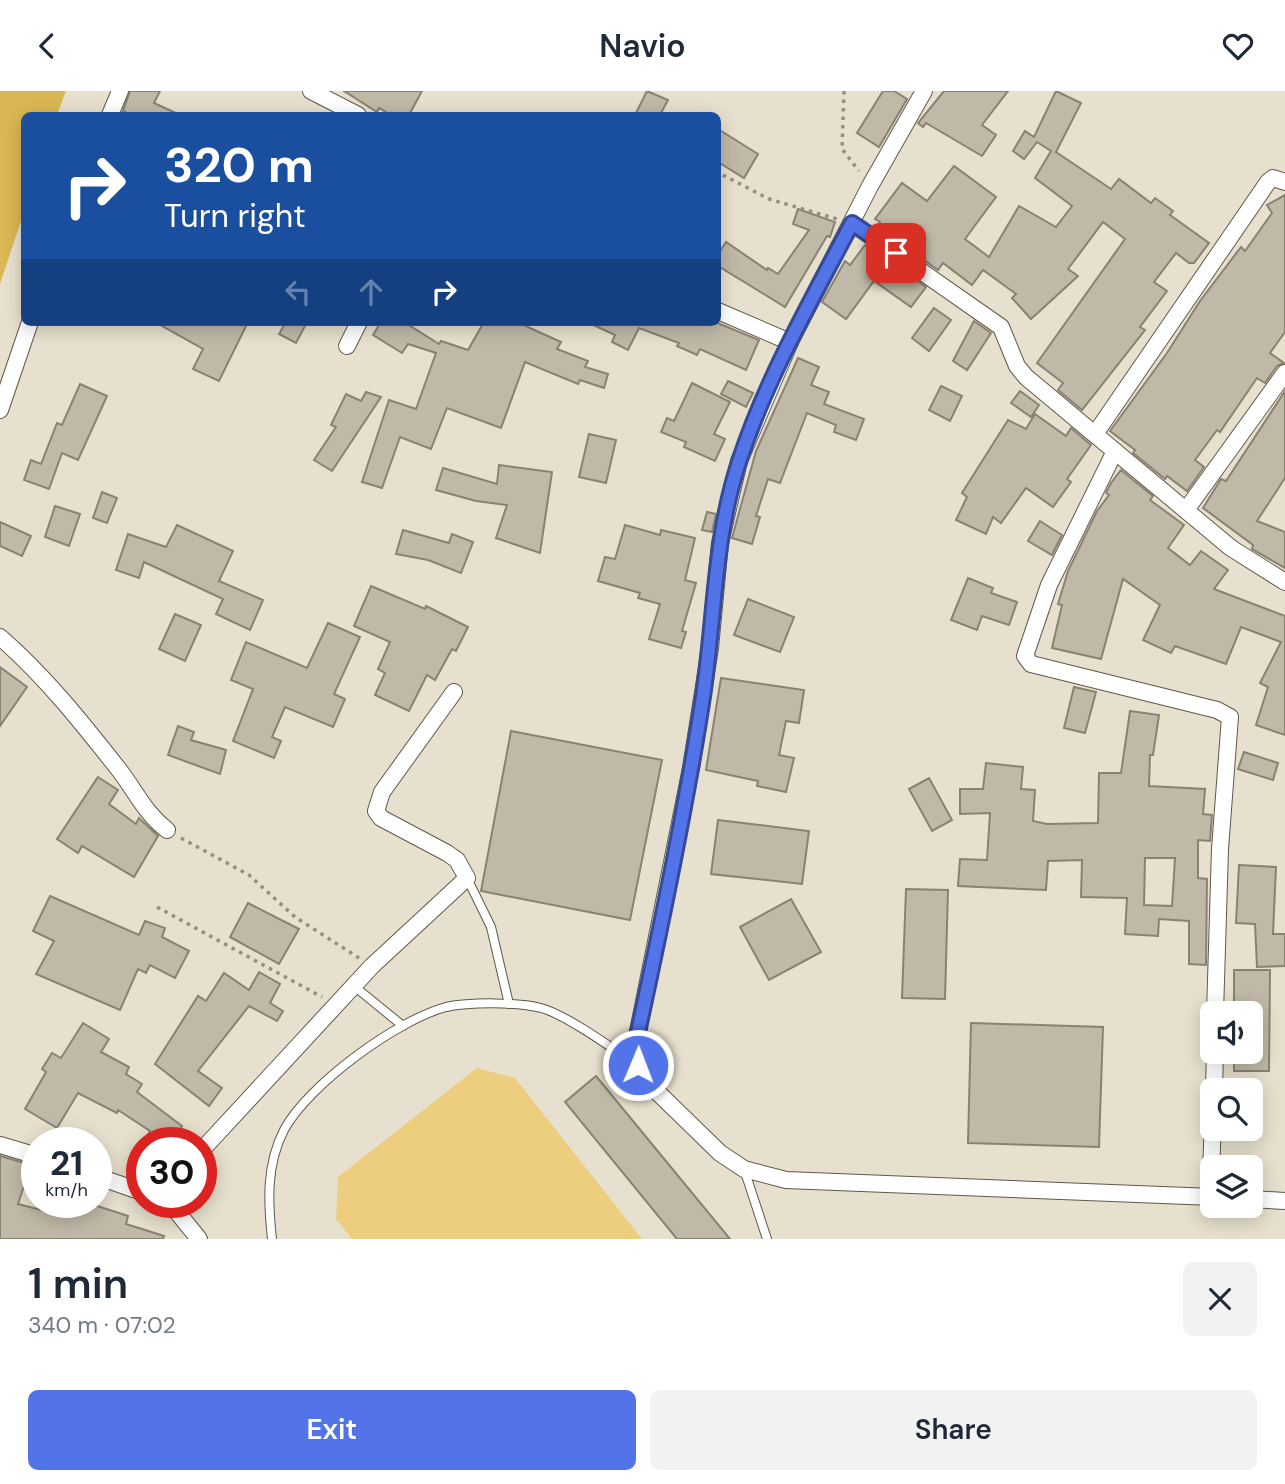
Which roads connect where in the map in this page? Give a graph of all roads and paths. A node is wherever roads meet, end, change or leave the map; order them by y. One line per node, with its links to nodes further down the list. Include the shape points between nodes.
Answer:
1 (120, 91): 5 (street)
2 (311, 91): 6 (street)
3 (844, 91): 9 (path, via 842,149)
4 (924, 91): 9 (street)
5 (111, 112)
6 (352, 112)
7 (721, 174): 10 (path, via 769,199)
8 (1285, 181): 18 (street, via 1268,182)
9 (870, 185): 10 (street)
10 (852, 223): 14 (street); 18 (street, via 1001,327 1020,371)
11 (721, 312): 14 (street)
12 (29, 326): 17 (street)
13 (357, 326): 15 (street)
14 (790, 342): 33 (street, via 758,412 731,489 691,768 635,1046)
15 (347, 346)
16 (1285, 373): 20 (street)
17 (0, 410)
18 (1095, 434): 19 (street)
19 (1115, 451): 20 (street); 29 (street, via 1049,585 1025,656 1031,664 1230,717)
20 (1186, 510): 21 (street, via 1231,548)
21 (1285, 582)
22 (0, 636): 24 (street, via 71,710 149,815)
23 (454, 692): 25 (street, via 382,792 376,811 457,860)
24 (167, 830): 27 (path, via 248,875 295,917)
25 (467, 878): 27 (street); 30 (lane, via 491,927)
26 (157, 907): 31 (path)
27 (372, 966): 28 (street)
28 (354, 986): 31 (street); 32 (lane)
29 (1215, 1001)
30 (509, 1004): 32 (lane, via 446,1007); 33 (lane, via 543,1008)
31 (336, 1005): 34 (street)
32 (403, 1026): 43 (lane, via 355,1057 311,1094 284,1131 267,1189)
33 (638, 1065): 37 (street, via 649,1083 693,1127)
34 (217, 1134)
35 (0, 1145): 36 (street)
36 (21, 1151)
37 (744, 1169): 38 (street, via 786,1180); 44 (lane)
38 (1200, 1197)
39 (1263, 1200): 40 (street)
40 (1285, 1201)
41 (182, 1218): 42 (street)
42 (199, 1239)
43 (272, 1239)
44 (767, 1239)

